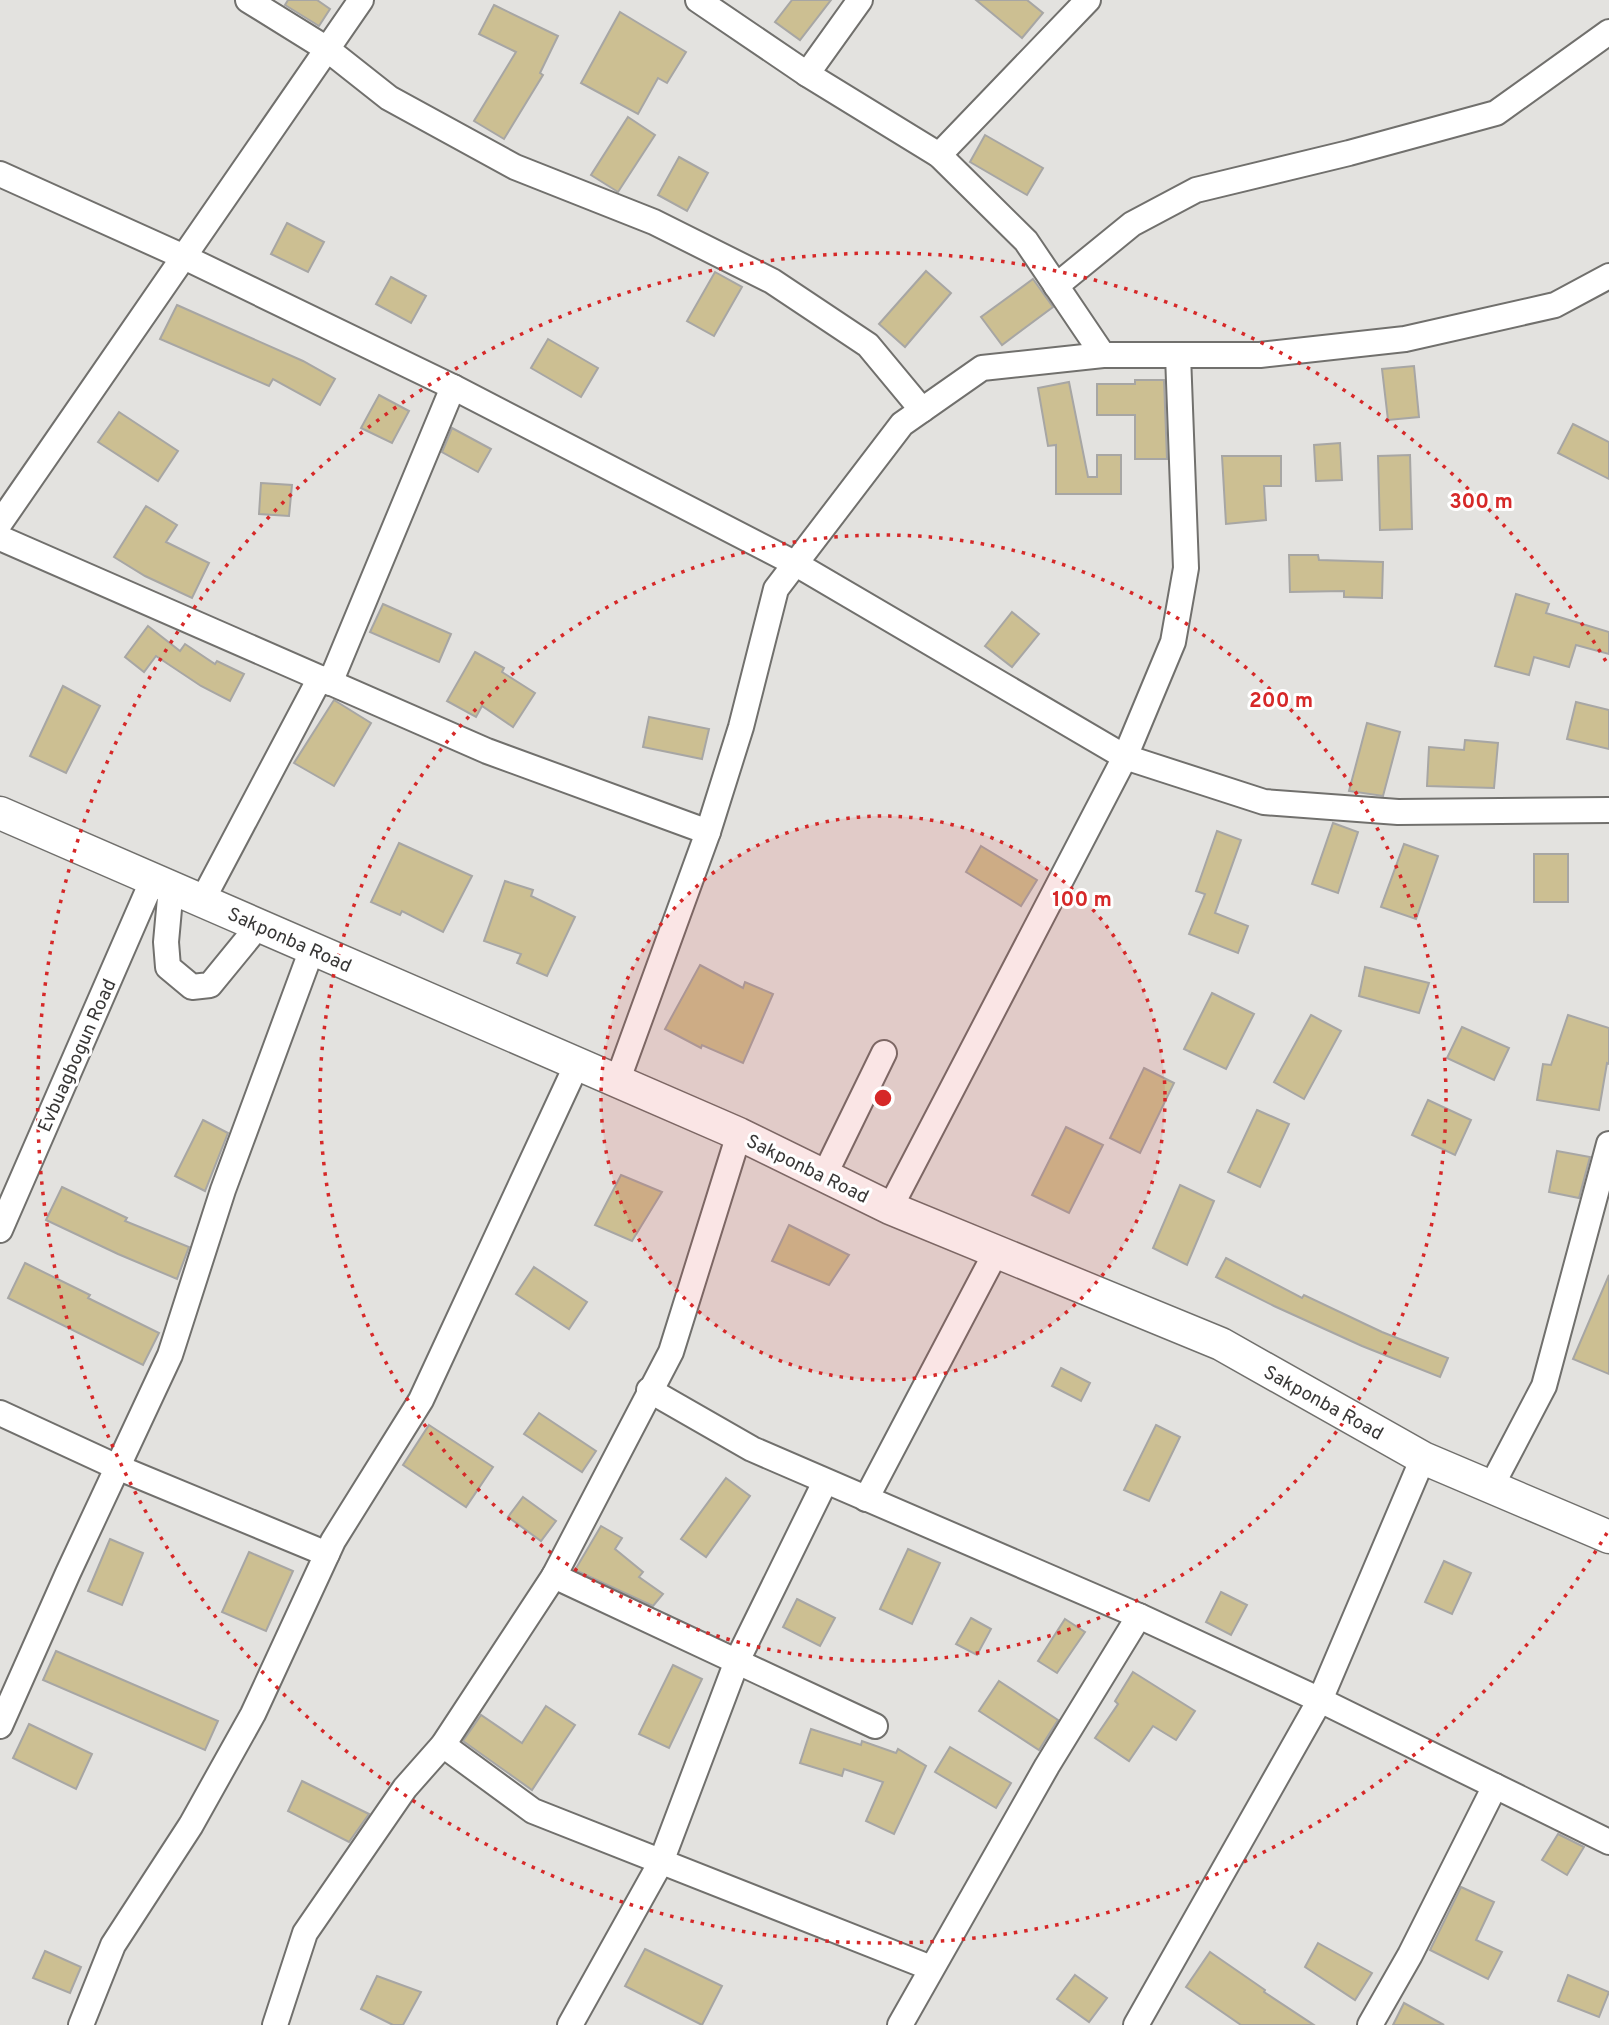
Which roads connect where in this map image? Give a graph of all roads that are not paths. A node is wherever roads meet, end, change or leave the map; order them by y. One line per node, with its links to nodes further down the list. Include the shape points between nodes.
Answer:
1 (248, 0): 7 (street)
2 (361, 0): 7 (street)
3 (698, 0): 8 (street)
4 (860, 0): 8 (street)
5 (1088, 0): 9 (street)
6 (1609, 32): 13 (street, via 1496,113 1196,190 1132,225)
7 (327, 49): 11 (street); 17 (street, via 389,98 515,167 654,222 772,281 868,345)
8 (807, 74): 9 (street)
9 (939, 155): 13 (street, via 1026,241)
10 (0, 174): 11 (street)
11 (184, 257): 16 (street); 18 (street)
12 (1609, 276): 15 (street, via 1555,304 1405,339 1260,355)
13 (1056, 286): 14 (street)
14 (1103, 355): 15 (street); 17 (street, via 982,368)
15 (1178, 355): 22 (street, via 1186,568 1173,642)
16 (453, 387): 20 (street); 21 (street)
17 (922, 410): 20 (street, via 902,424)
18 (0, 523)
19 (0, 538): 21 (street)
20 (796, 564): 22 (street); 25 (street, via 776,589)
21 (325, 680): 25 (street, via 487,751); 27 (street)
22 (1125, 757): 23 (street, via 1264,802 1398,812); 36 (street)
23 (1609, 810)
24 (0, 813): 26 (main road, Sakponba Road)
25 (708, 832): 32 (street)
26 (162, 883): 27 (main road, Sakponba Road); 28 (street, via 168,967 192,987 211,985); 37 (street, Evbuagbogun Road)
27 (202, 901): 28 (main road, Sakponba Road)
28 (259, 925): 29 (main road, Sakponba Road)
29 (312, 949): 31 (main road, Sakponba Road); 42 (street, via 223,1190 170,1355)
30 (884, 1053): 35 (street)
31 (577, 1064): 32 (main road, Sakponba Road); 47 (street, via 421,1400)
32 (617, 1082): 33 (main road, Sakponba Road)
33 (738, 1135): 35 (main road, Sakponba Road); 39 (street, via 671,1352)
34 (1609, 1144): 44 (street, via 1544,1386)
35 (824, 1176): 36 (main road, Sakponba Road)
36 (890, 1208): 38 (main road, Sakponba Road)
37 (0, 1230)
38 (996, 1252): 41 (main road, Sakponba Road, via 1221,1345); 45 (street)
39 (649, 1390): 43 (street, via 752,1450); 48 (street)
40 (0, 1413): 42 (street)
41 (1423, 1458): 44 (main road, Sakponba Road); 51 (street)
42 (117, 1467): 47 (street); 52 (street)
43 (825, 1482): 45 (street); 50 (street)
44 (1491, 1487): 46 (main road, Sakponba Road)
45 (866, 1499): 49 (street)
46 (1609, 1537)
47 (327, 1553): 59 (street, via 253,1714 191,1825 113,1945)
48 (554, 1576): 50 (street); 54 (street)
49 (1139, 1615): 51 (street); 58 (street)
50 (737, 1661): 53 (street); 57 (street)
51 (1320, 1700): 55 (street); 63 (street)
52 (0, 1726)
53 (875, 1726)
54 (443, 1745): 57 (street, via 533,1811); 60 (street, via 405,1788 305,1933)
55 (1495, 1786): 56 (street); 64 (street)
56 (1609, 1842)
57 (661, 1862): 58 (street); 61 (street)
58 (931, 1968): 62 (street)
59 (81, 2025)
60 (275, 2025)
61 (570, 2025)
62 (900, 2025)
63 (1136, 2025)
64 (1370, 2025)

